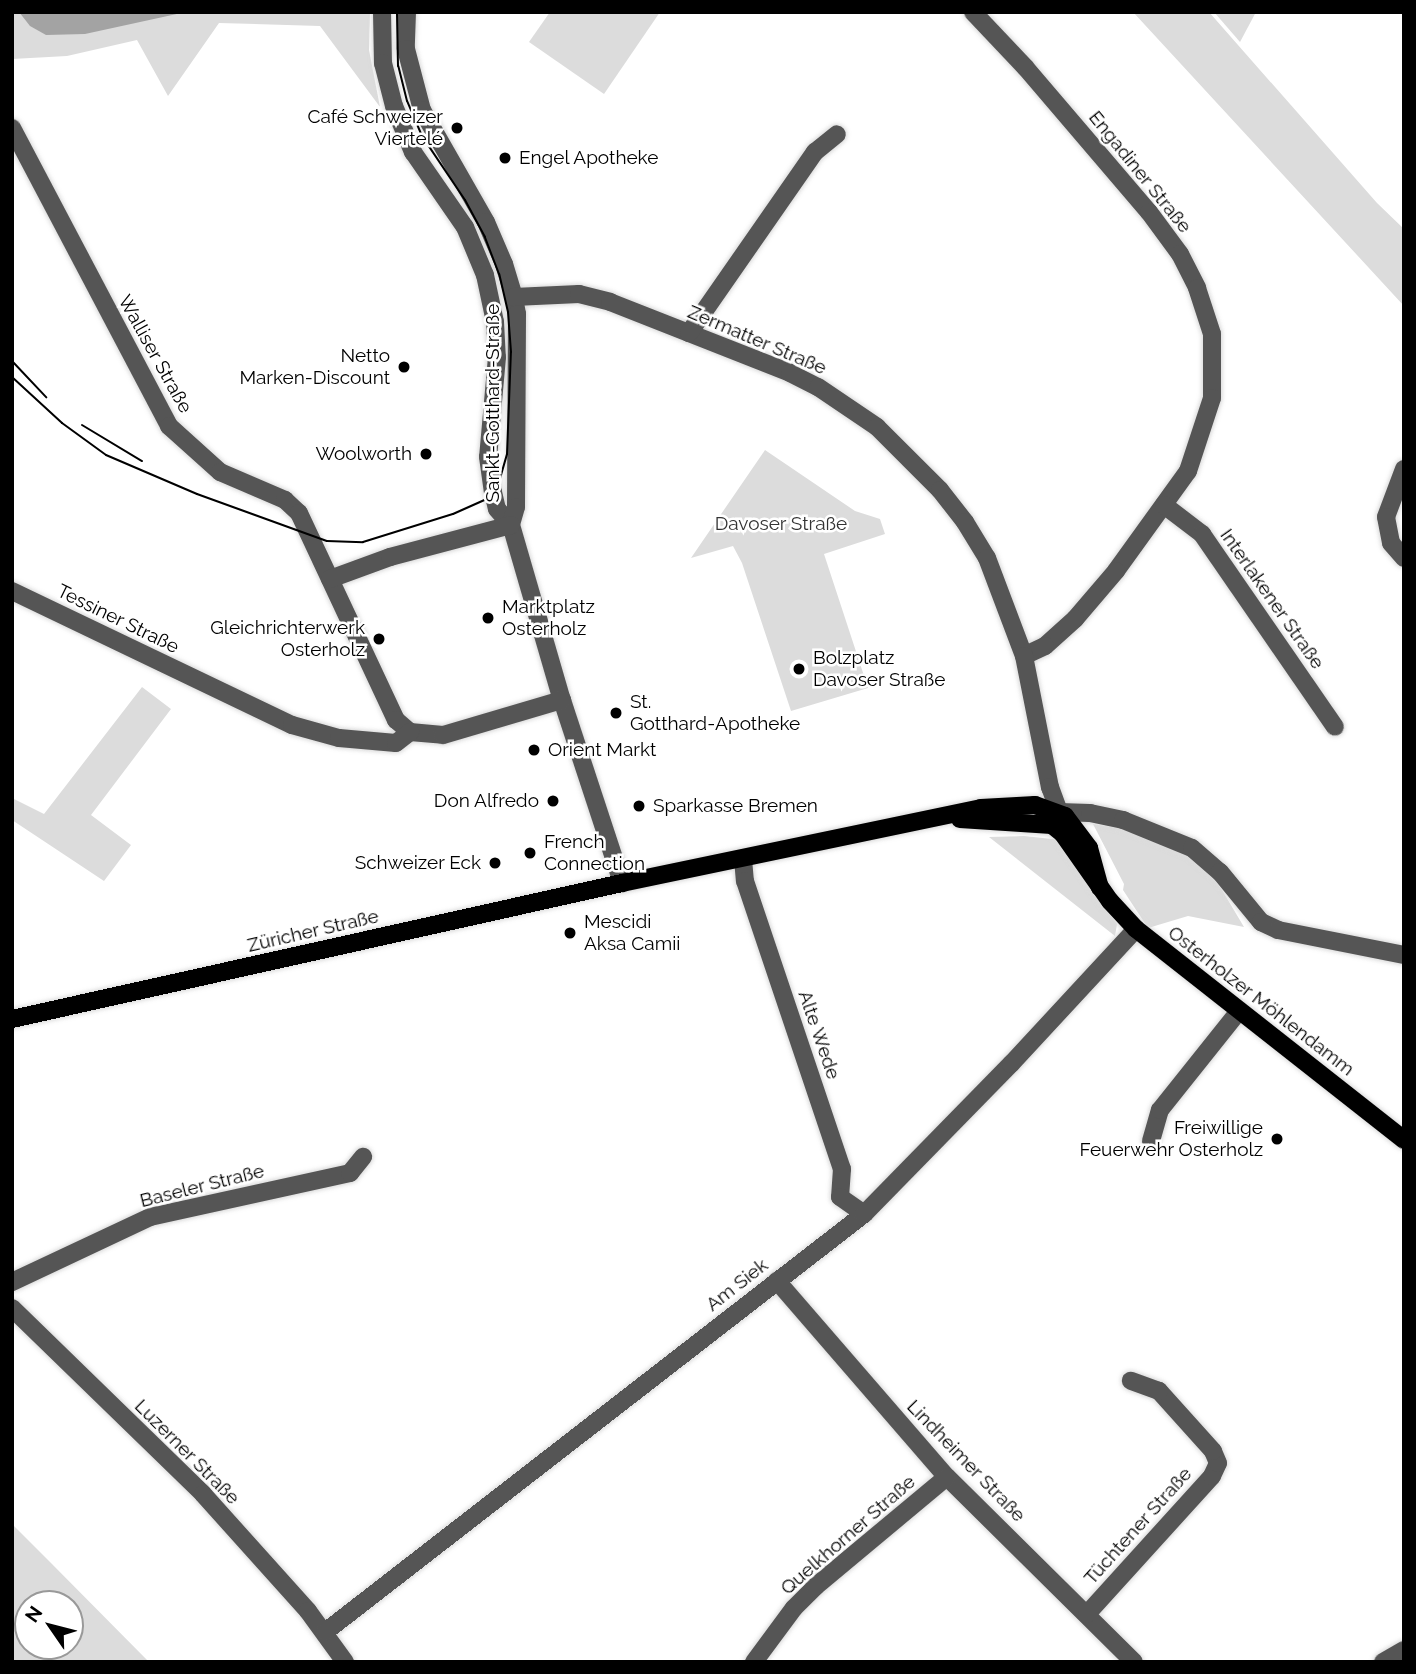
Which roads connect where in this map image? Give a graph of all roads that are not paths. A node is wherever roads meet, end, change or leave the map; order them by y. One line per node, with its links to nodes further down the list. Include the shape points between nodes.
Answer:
1 (382, 12): 8 (street, Sankt-Gotthard-Straße, via 383,63 394,107 413,152 465,227 485,275 497,357)
2 (407, 12): 6 (street, Sankt-Gotthard-Straße, via 406,49 422,110 486,222)
3 (974, 12): 11 (street, Engadiner Straße, via 1149,212 1180,254 1197,288 1212,334 1212,398 1188,471)
4 (12, 128): 14 (street, Walliser Straße, via 169,426 220,472 291,505)
5 (837, 134): 7 (street, via 815,152)
6 (514, 297): 7 (street, Zermatter Straße, via 579,294); 9 (street, Sankt-Gotthard-Straße)
7 (689, 333): 16 (street, Zermatter Straße, via 790,373 877,427 965,522 987,558)
8 (489, 447): 9 (street, via 500,453); 12 (street, Sankt-Gotthard-Straße, via 497,509)
9 (516, 451): 12 (street, Sankt-Gotthard-Straße, via 516,507)
10 (1404, 468): 13 (street, via 1386,517 1391,543)
11 (1164, 505): 16 (street, Engadiner Straße, via 1075,619 1045,646); 18 (street, Interlakener Straße, via 1202,534)
12 (511, 525): 14 (street, via 390,557); 17 (street, Sankt-Gotthard-Straße)
13 (1404, 558)
14 (330, 579): 19 (street, Walliser Straße, via 386,705)
15 (12, 591): 19 (street, Tessiner Straße, via 292,725 339,738 396,743)
16 (1024, 656): 20 (street, Zermatter Straße)
17 (562, 700): 19 (street, Tessiner Straße, via 443,735); 22 (street, Sankt-Gotthard-Straße)
18 (1335, 727)
19 (410, 732)
20 (1055, 819): 21 (main road, via 1047,807 981,808); 23 (main road, Osterholzer Möhlendamm, via 1071,820 1088,848 1100,888); 24 (street, via 1090,813 1123,820 1192,848 1220,872 1261,922 1278,930)
21 (743, 859): 22 (main road); 30 (street, Alte Wede, via 745,881 842,1169 841,1197)
22 (622, 883): 26 (main road, Züricher Straße)
23 (1136, 929): 25 (main road, Osterholzer Möhlendamm); 30 (street, Am Siek)
24 (1404, 955)
25 (1240, 1011): 27 (main road, Osterholzer Möhlendamm); 28 (street, via 1160,1110)
26 (12, 1019)
27 (1404, 1140)
28 (1151, 1141)
29 (363, 1157): 32 (street, Baseler Straße, via 351,1172 150,1217)
30 (864, 1214): 31 (street, Am Siek)
31 (777, 1281): 35 (street, Lindheimer Straße); 37 (street, Am Siek)
32 (12, 1282)
33 (12, 1308): 37 (street, Luzerner Straße, via 203,1494)
34 (1131, 1381): 36 (street, Tüchtener Straße, via 1159,1391 1213,1451 1218,1463 1212,1476)
35 (947, 1477): 36 (street, Lindheimer Straße); 40 (street, Quelkhorner Straße, via 816,1586)
36 (1087, 1614): 41 (street, Lindheimer Straße)
37 (325, 1632): 39 (street, Luzerner Straße)
38 (1404, 1650): 42 (street)
39 (345, 1662)
40 (754, 1662)
41 (1134, 1662)
42 (1383, 1662)

